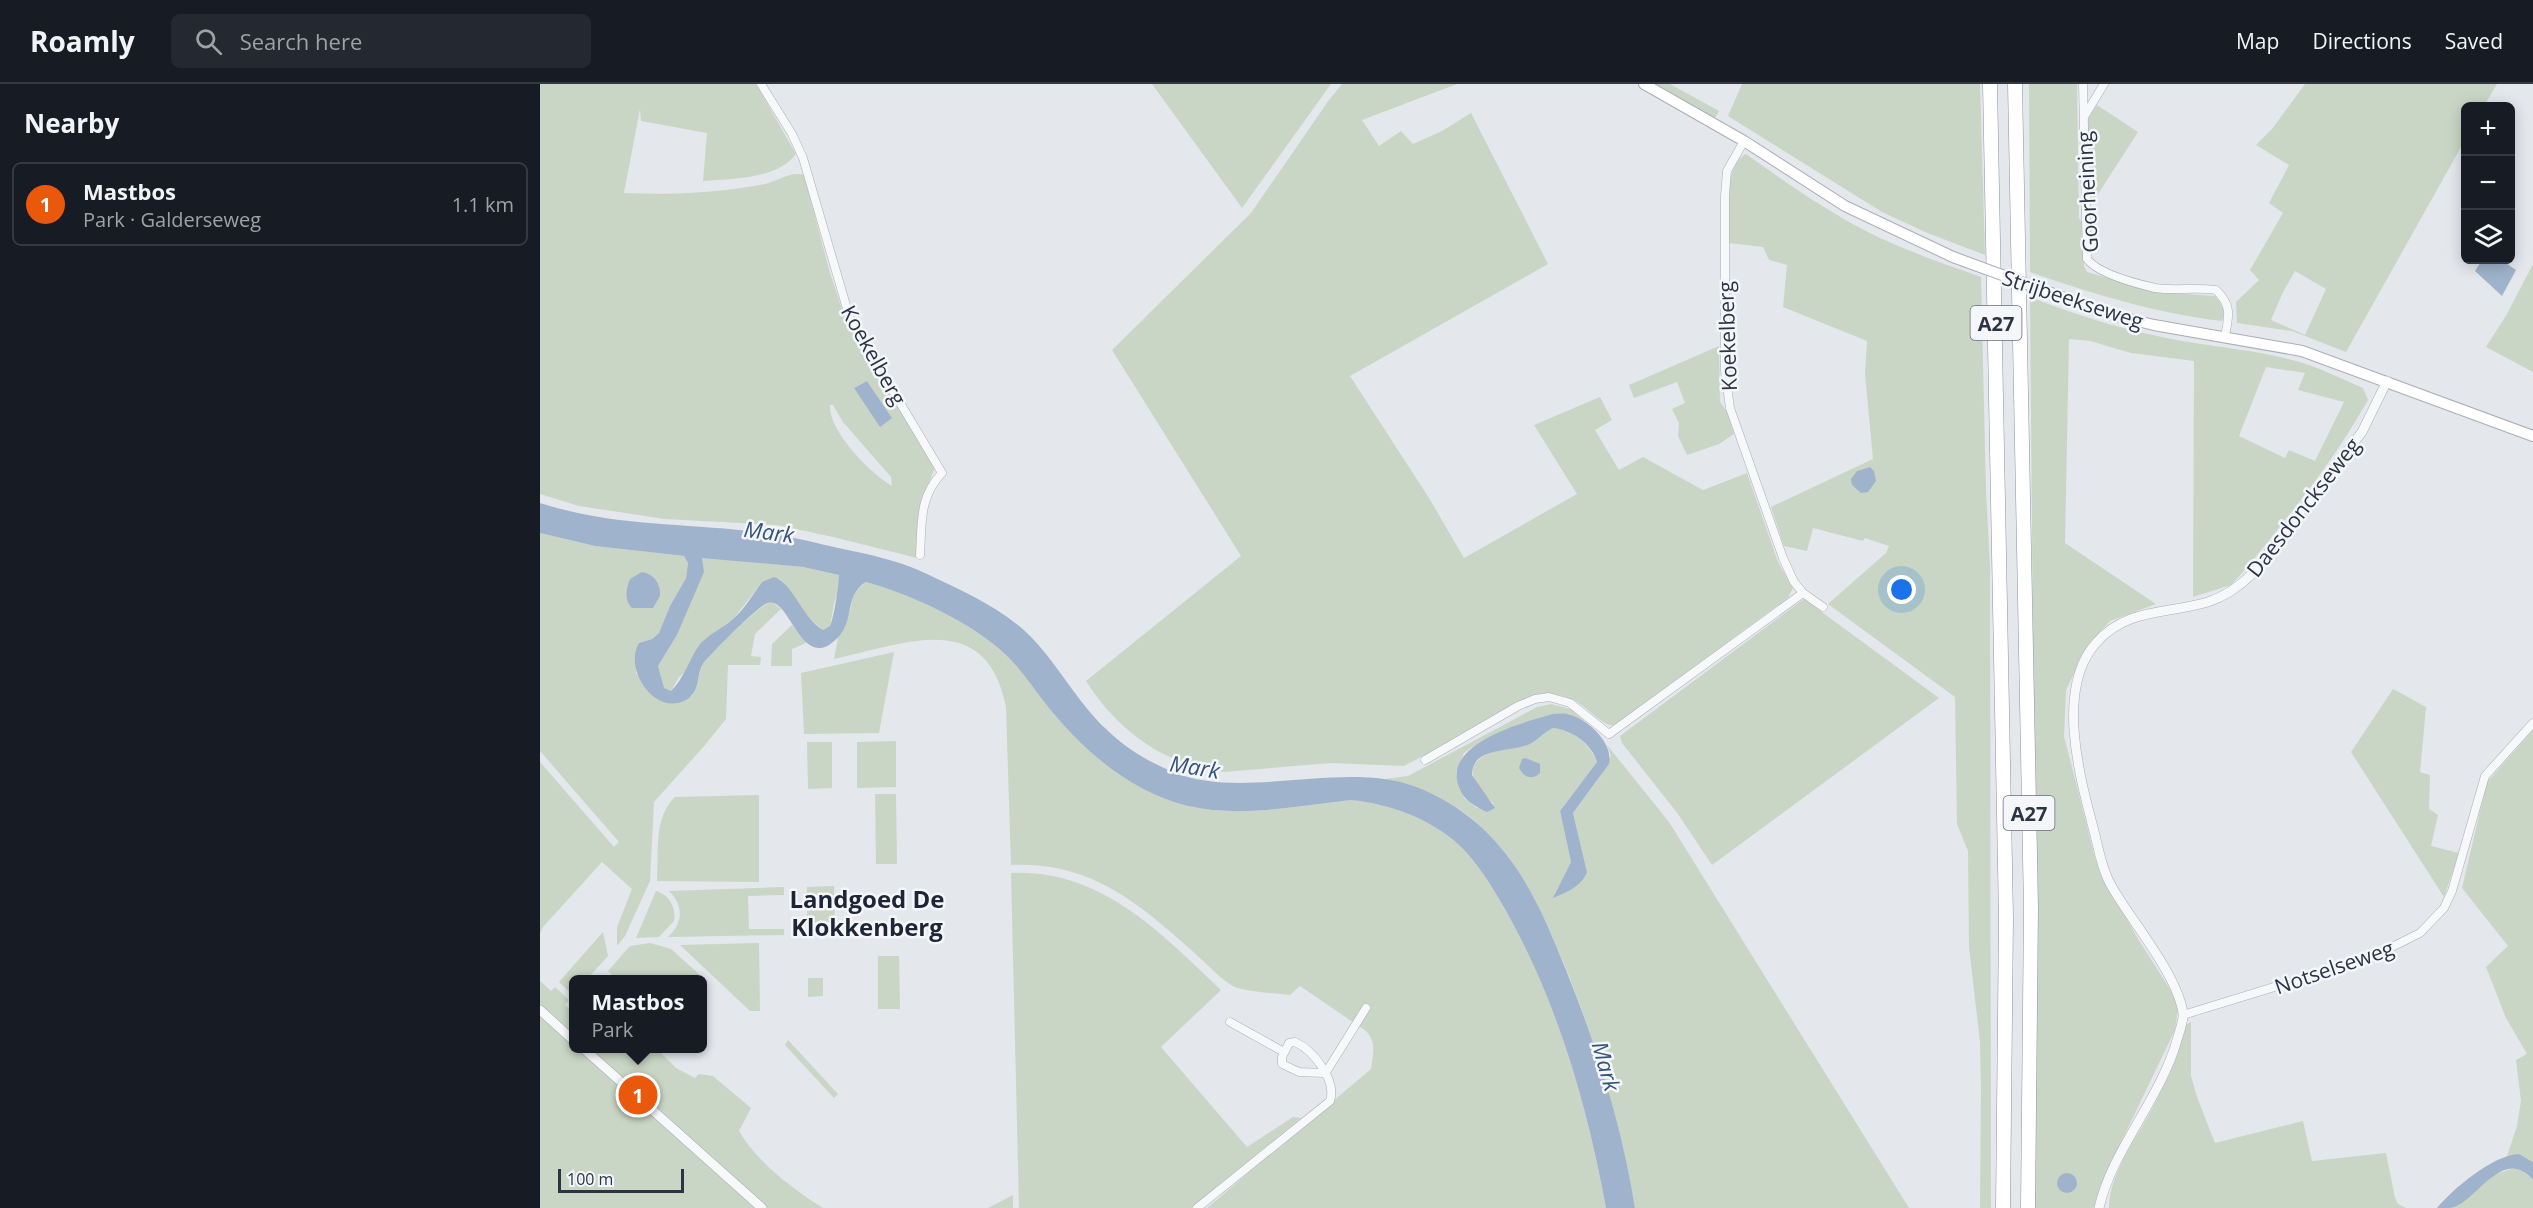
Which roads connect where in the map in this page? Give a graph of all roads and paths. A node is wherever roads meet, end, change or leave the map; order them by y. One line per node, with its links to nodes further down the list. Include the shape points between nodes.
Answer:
1 (761, 84): 16 (street, Koekelberg, via 803,158 850,319 942,473 925,497)
2 (1644, 84): 12 (main road, Strijbeekseweg)
3 (1984, 84): 10 (highway)
4 (1990, 84): 10 (highway, A27)
5 (2015, 84): 9 (highway, A27)
6 (2022, 84): 9 (highway)
7 (2083, 84): 11 (street, Goorheining)
8 (2104, 84): 11 (street, Goorheining)
9 (2017, 115): 32 (highway, A27, via 2031,908)
10 (1991, 118): 31 (highway, A27, via 2006,918)
11 (2084, 119): 13 (street, Goorheining, via 2091,264 2156,288 2216,290 2227,300)
12 (1744, 141): 13 (main road, Strijbeekseweg, bridge, via 1845,206 1953,258 2113,315); 17 (street, Koekelberg, via 1727,171 1725,196 1727,387 1730,408 1767,517 1794,582)
13 (2225, 336): 14 (main road, Strijbeekseweg, via 2302,351)
14 (2387, 381): 15 (main road, Strijbeekseweg); 23 (street, Daesdonckseweg, via 2362,432 2241,585 2209,602 2142,614 2122,622 2096,642 2079,674 2074,714 2079,772 2104,870 2172,984)
15 (2533, 436)
16 (920, 555)
17 (1803, 593): 18 (street, Koekelberg); 20 (street, via 1609,734 1570,703 1549,697 1518,706)
18 (1823, 607)
19 (2533, 723): 23 (street, Notselseweg, via 2485,776 2452,891 2444,908 2420,933 2358,963)
20 (1425, 760)
21 (1365, 1008): 28 (street)
22 (540, 1010): 25 (street)
23 (2183, 1015): 33 (street, via 2167,1069 2107,1181)
24 (1230, 1023): 26 (street)
25 (569, 1036)
26 (1284, 1052): 28 (street, via 1281,1060 1287,1068); 28 (street, via 1291,1041 1298,1043 1310,1052)
27 (589, 1053): 29 (street)
28 (1324, 1073): 30 (street, via 1332,1091 1330,1101)
29 (762, 1208)
30 (1197, 1208)
31 (2003, 1208)
32 (2028, 1208)
33 (2099, 1208)

